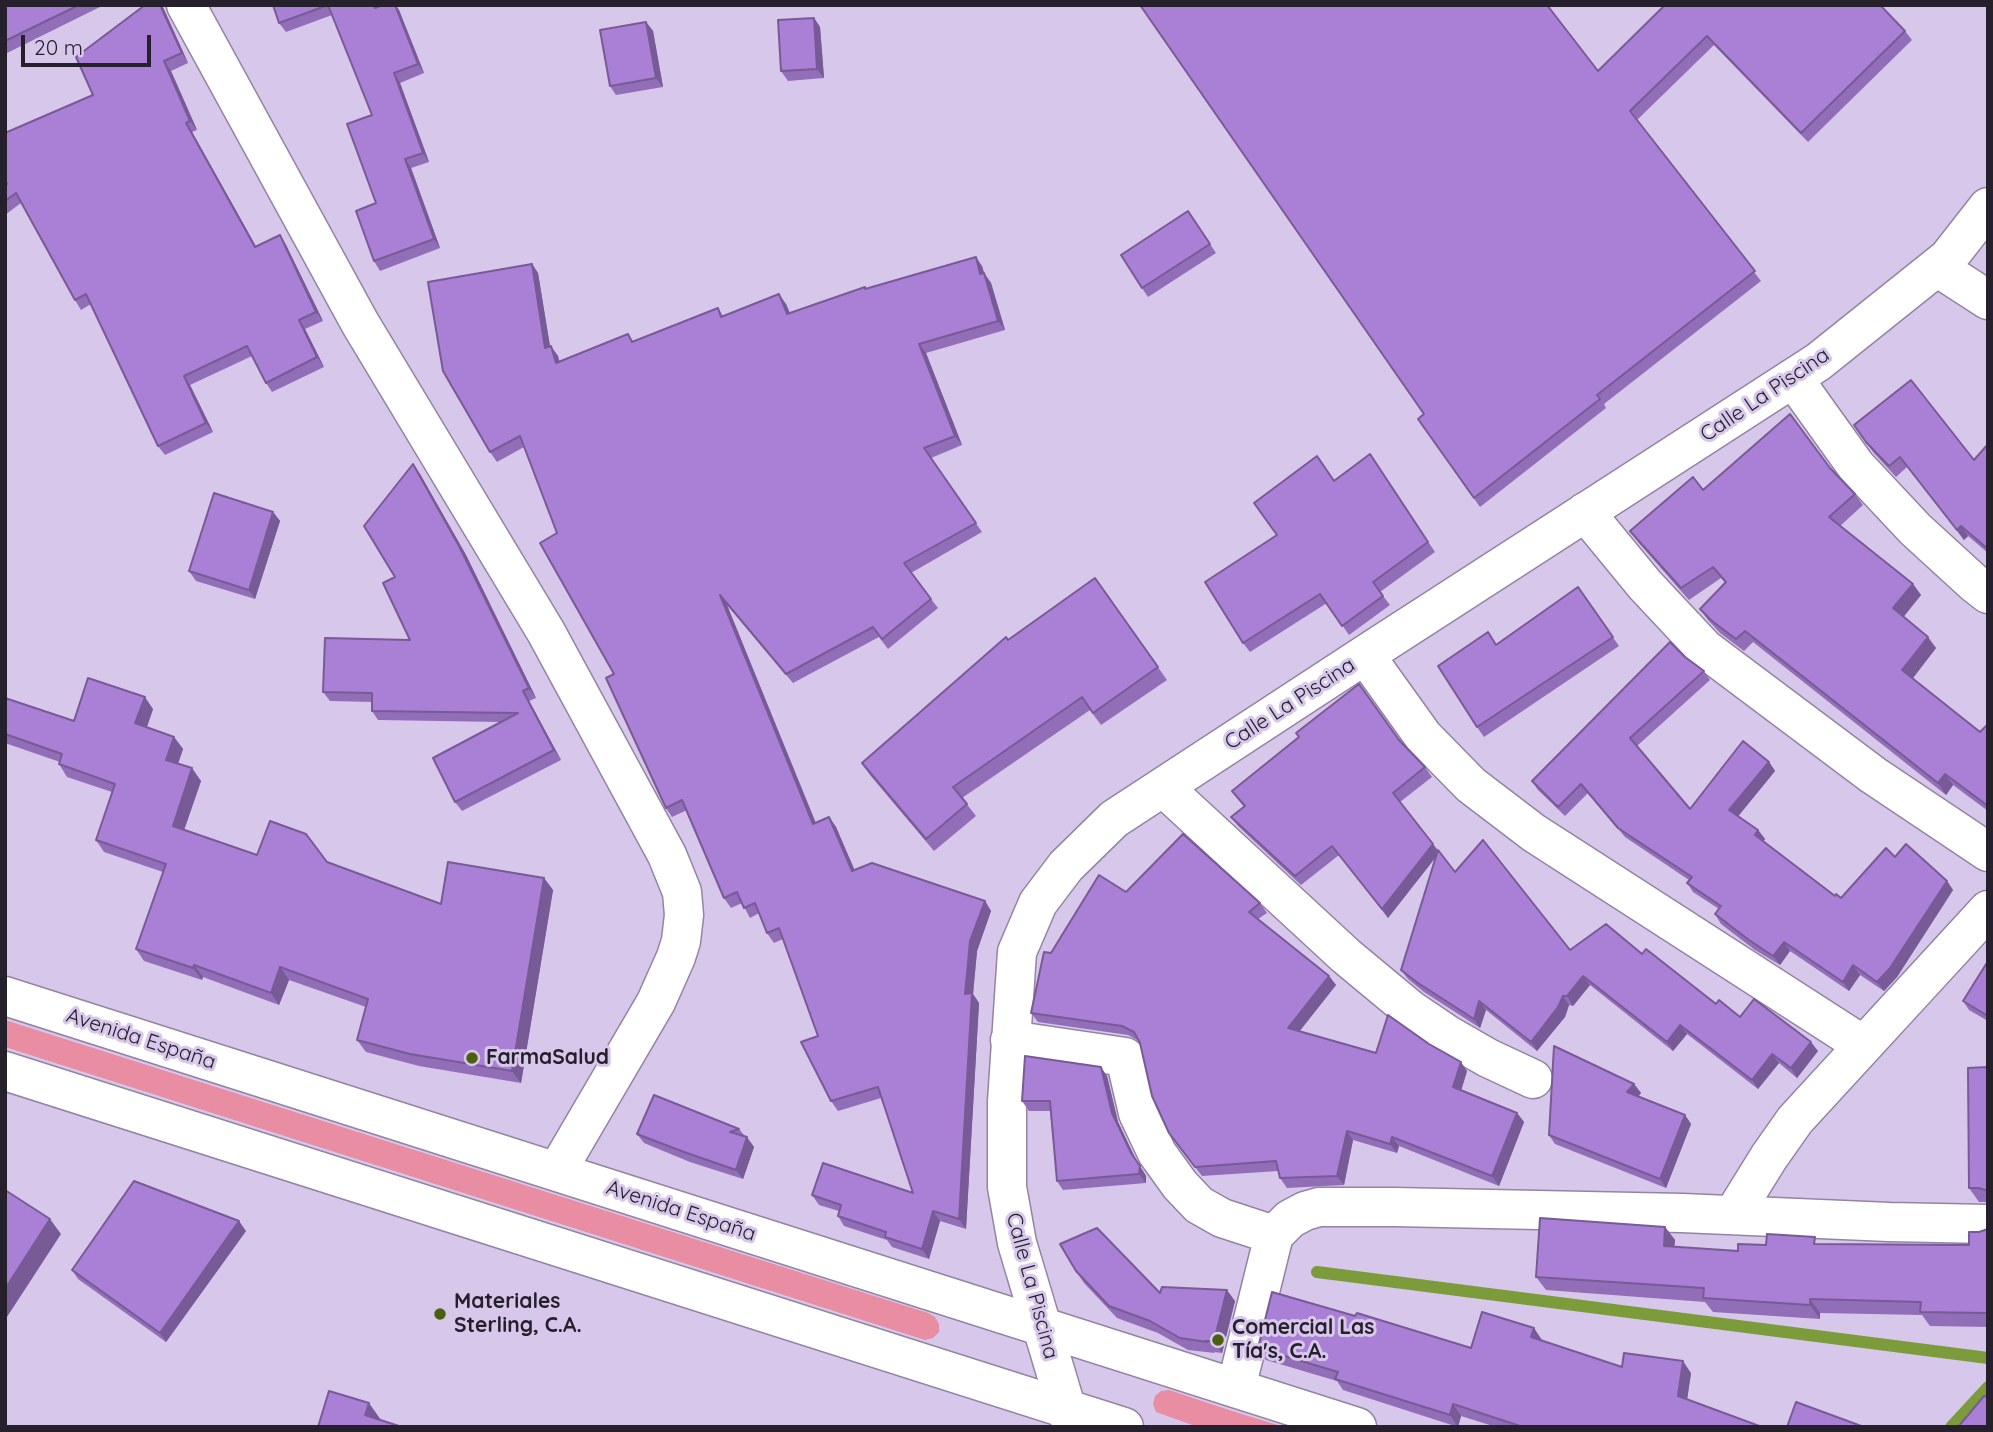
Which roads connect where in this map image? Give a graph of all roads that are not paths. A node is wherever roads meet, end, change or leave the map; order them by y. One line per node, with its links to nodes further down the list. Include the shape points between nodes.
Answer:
1 (186, 5): 17 (street, via 360,323 547,632 667,855 682,892 681,941 656,1002)
2 (1988, 207): 3 (street, Calle La Piscina)
3 (1937, 267): 4 (street); 5 (street, Calle La Piscina)
4 (1988, 300)
5 (1793, 378): 6 (street, Calle La Piscina); 7 (street, via 1856,466 1915,529)
6 (1585, 512): 8 (street, Calle La Piscina); 10 (street, via 1705,649 1873,775)
7 (1988, 594)
8 (1364, 655): 9 (street, Calle La Piscina); 14 (street, via 1423,736 1471,785 1534,833)
9 (1163, 787): 13 (street, Calle La Piscina, via 1114,819 1066,866 1038,903 1017,952); 16 (street, via 1411,1010 1488,1058)
10 (1988, 852)
11 (1988, 910): 14 (street)
12 (5, 996): 17 (street, Avenida España)
13 (1010, 1040): 20 (street, via 1125,1058 1138,1113 1157,1153 1180,1185 1199,1205 1222,1218); 21 (street, Calle La Piscina, via 1007,1187 1017,1243)
14 (1863, 1045): 18 (street, via 1795,1120)
15 (5, 1071): 23 (street)
16 (1533, 1079)
17 (557, 1171): 21 (street, Avenida España)
18 (1733, 1215): 19 (street); 20 (street, via 1319,1207 1290,1219)
19 (1988, 1224)
20 (1274, 1235): 22 (street)
21 (1042, 1326): 22 (street, Avenida España); 23 (street, Calle La Piscina)
22 (1236, 1388): 25 (street, Avenida España)
23 (1069, 1418): 24 (street)
24 (1124, 1427)
25 (1357, 1427)

